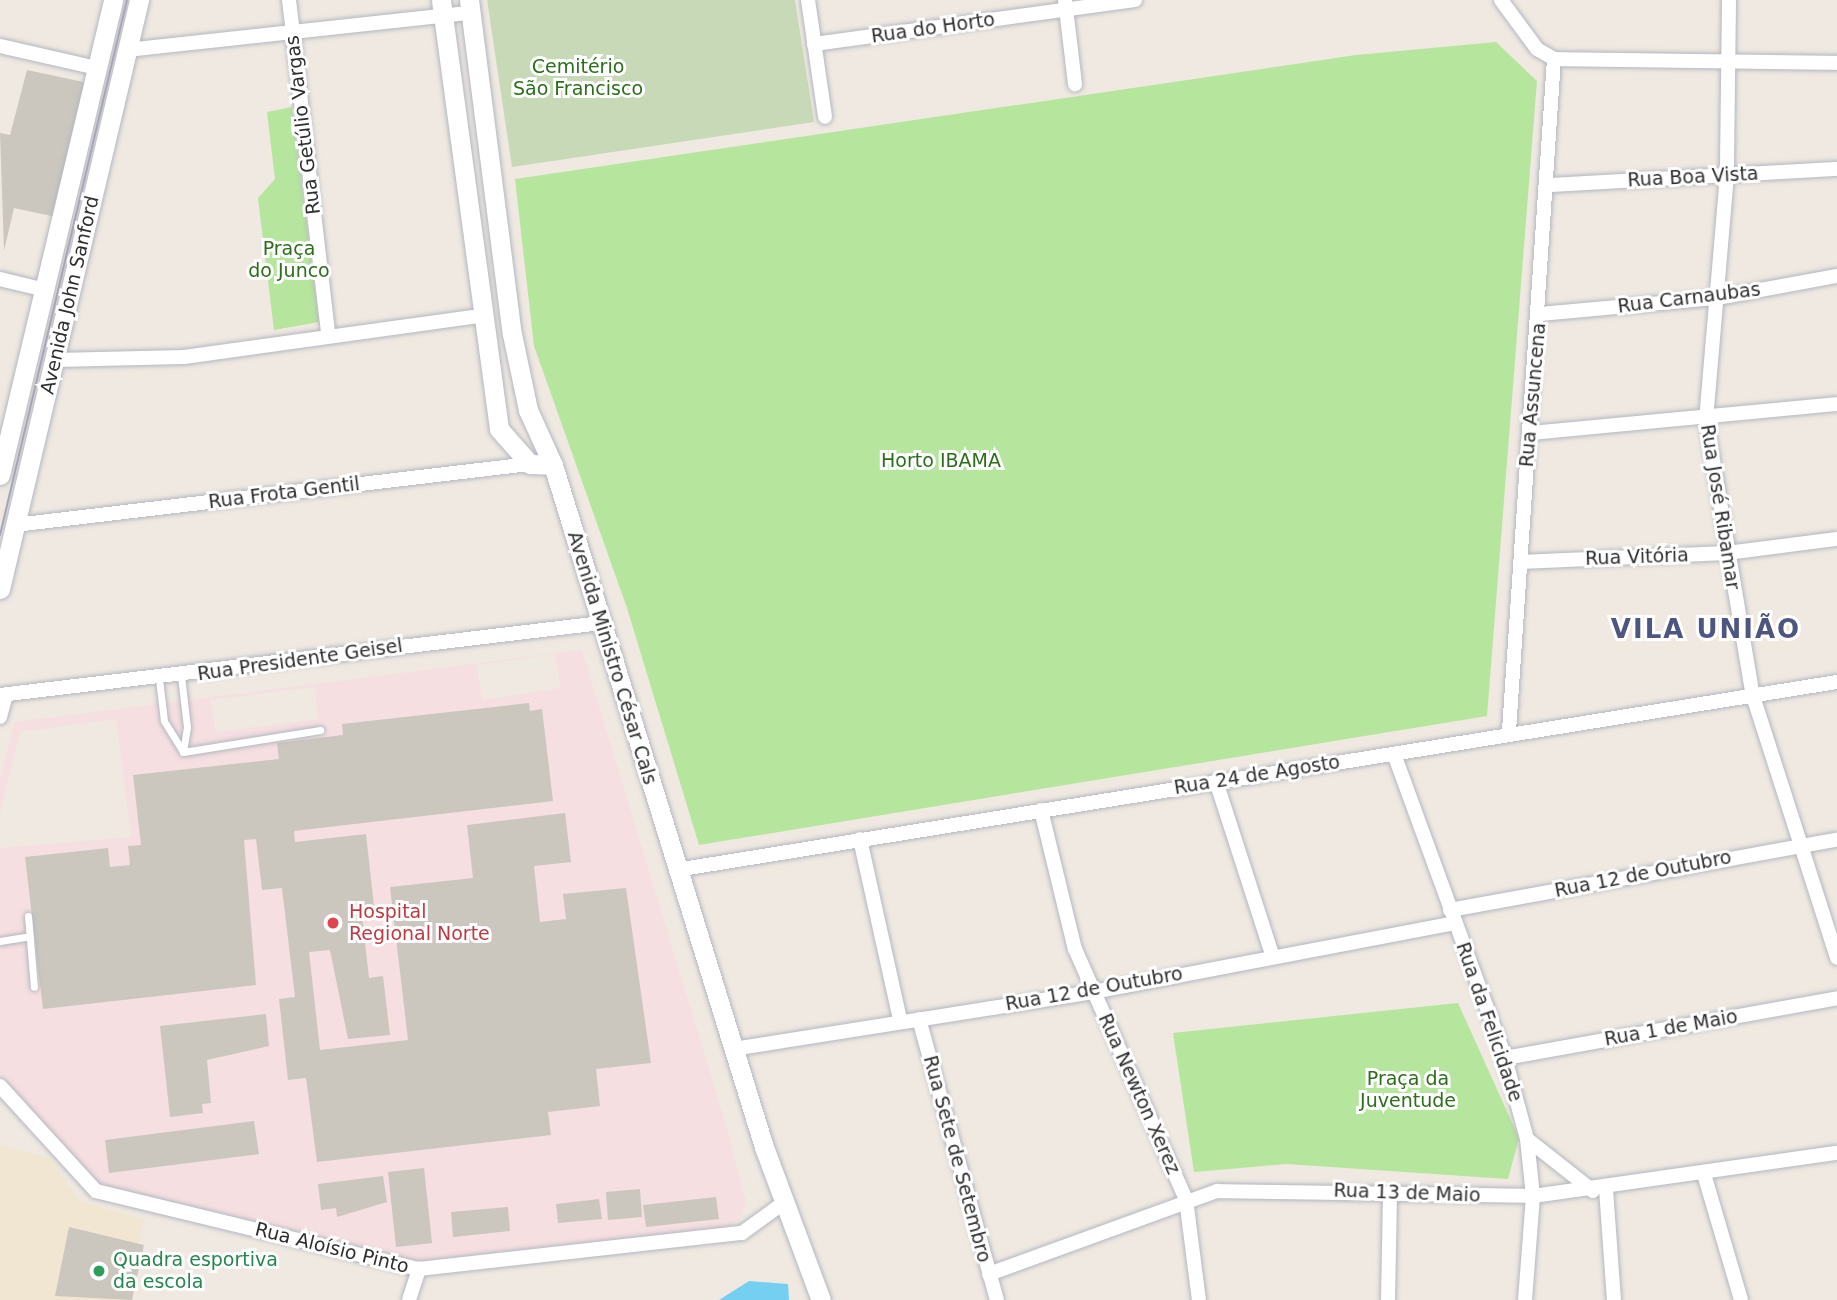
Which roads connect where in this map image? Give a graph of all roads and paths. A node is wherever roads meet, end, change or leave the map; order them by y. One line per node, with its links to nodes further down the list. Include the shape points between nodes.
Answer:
1 (113, 0): 18 (main road, Avenida John Sanford)
2 (139, 0): 14 (main road, Avenida John Sanford)
3 (289, 0): 11 (street, Rua Getúlio Vargas)
4 (808, 0): 12 (street)
5 (1135, 0): 8 (street, Rua do Horto)
6 (1502, 0): 16 (street, via 1537,50)
7 (1729, 0): 15 (street, Rua José Ribamar)
8 (1066, 5): 12 (street, Rua do Horto); 19 (street)
9 (470, 6): 10 (street); 36 (main road, Avenida Ministro César Cals, via 512,334 528,410)
10 (442, 7): 11 (street); 29 (main road)
11 (291, 32): 14 (street); 30 (street, Rua Getúlio Vargas)
12 (814, 44): 20 (street)
13 (0, 46): 18 (street)
14 (127, 50): 31 (main road, Avenida John Sanford)
15 (1733, 57): 16 (street); 17 (street); 22 (street, Rua José Ribamar)
16 (1554, 59): 23 (street, Rua Assuncena)
17 (1837, 64)
18 (97, 68): 26 (main road, Avenida John Sanford)
19 (1075, 84)
20 (825, 117)
21 (1837, 169): 22 (street, Rua Boa Vista)
22 (1727, 175): 23 (street, Rua Boa Vista); 27 (street, Rua José Ribamar)
23 (1549, 185): 28 (street, Rua Assuncena)
24 (1837, 276): 27 (street, Rua Carnaubas)
25 (0, 279): 26 (street)
26 (45, 290): 37 (main road, Avenida John Sanford)
27 (1717, 298): 28 (street, Rua Carnaubas); 33 (street, Rua José Ribamar)
28 (1540, 314): 34 (street, Rua Assuncena)
29 (480, 316): 30 (street); 35 (main road, via 499,429)
30 (328, 334): 31 (street, via 184,357)
31 (56, 360): 38 (main road, Avenida John Sanford)
32 (1837, 404): 33 (street)
33 (1706, 419): 34 (street); 40 (street, Rua José Ribamar)
34 (1530, 433): 41 (street, Rua Assuncena)
35 (530, 464): 36 (main road, Rua Frota Gentil); 38 (street, Rua Frota Gentil)
36 (553, 465): 43 (main road, Avenida Ministro César Cals)
37 (0, 475)
38 (15, 525): 42 (main road, Avenida John Sanford)
39 (1837, 539): 40 (street, Rua Vitória)
40 (1727, 553): 41 (street, Rua Vitória); 48 (street, Rua José Ribamar)
41 (1520, 562): 51 (street, Rua Assuncena)
42 (0, 589)
43 (601, 623): 44 (street, Rua Presidente Geisel); 59 (main road, Avenida Ministro César Cals)
44 (180, 676): 45 (street, Rua Presidente Geisel); 52 (lane, via 187,727)
45 (159, 679): 47 (street, Rua Presidente Geisel); 52 (lane, via 164,721)
46 (1837, 682): 48 (street, Rua 24 de Agosto)
47 (3, 695): 49 (street)
48 (1752, 696): 51 (street, Rua 24 de Agosto); 58 (street, Rua José Ribamar)
49 (0, 717)
50 (320, 730): 52 (lane)
51 (1509, 731): 53 (street, Rua 24 de Agosto)
52 (183, 752)
53 (1394, 754): 54 (street, Rua 24 de Agosto); 61 (street, Rua da Felicidade)
54 (1216, 781): 55 (street, Rua 24 de Agosto); 64 (street)
55 (1041, 810): 56 (street, Rua 24 de Agosto); 67 (street, Rua Newton Xerez, via 1064,910)
56 (860, 839): 59 (street, Rua 24 de Agosto); 70 (street)
57 (1837, 839): 58 (street, Rua 12 de Outubro)
58 (1804, 844): 61 (street, Rua 12 de Outubro); 65 (street, Rua José Ribamar)
59 (676, 870): 71 (main road, Avenida Ministro César Cals)
60 (28, 916): 62 (lane)
61 (1452, 917): 64 (street, Rua 12 de Outubro); 72 (street, Rua da Felicidade)
62 (30, 936): 63 (lane); 66 (lane)
63 (0, 941)
64 (1272, 957): 67 (street, Rua 12 de Outubro)
65 (1837, 958)
66 (34, 987)
67 (1093, 992): 69 (street, Rua 12 de Outubro); 80 (street, Rua Newton Xerez)
68 (1837, 998): 72 (street, Rua 1 de Maio)
69 (919, 1019): 70 (street, Rua 12 de Outubro); 83 (street, Rua Sete de Setembro)
70 (901, 1020): 71 (street, Rua 12 de Outubro)
71 (733, 1049): 81 (main road, Avenida Ministro César Cals)
72 (1505, 1058): 74 (street, Rua da Felicidade)
73 (0, 1086): 82 (street, Rua Aloísio Pinto, via 96,1191)
74 (1527, 1139): 77 (street); 79 (street, Rua da Felicidade)
75 (1837, 1153): 76 (street, Rua 13 de Maio)
76 (1704, 1174): 77 (street, Rua 13 de Maio); 91 (street)
77 (1600, 1190): 79 (street, Rua 13 de Maio); 90 (street)
78 (1390, 1194): 79 (street, Rua 13 de Maio); 80 (street, Rua 13 de Maio, via 1217,1191); 88 (street)
79 (1534, 1196): 89 (street, Rua da Felicidade)
80 (1186, 1199): 83 (street, Rua 13 de Maio); 87 (street, Rua Newton Xerez)
81 (786, 1201): 82 (street, Rua Aloísio Pinto, via 742,1233); 85 (main road, Avenida Ministro César Cals)
82 (419, 1269): 84 (street)
83 (989, 1274): 86 (street, Rua Sete de Setembro)
84 (409, 1300)
85 (821, 1300)
86 (997, 1300)
87 (1199, 1300)
88 (1388, 1300)
89 (1525, 1300)
90 (1614, 1300)
91 (1741, 1300)

